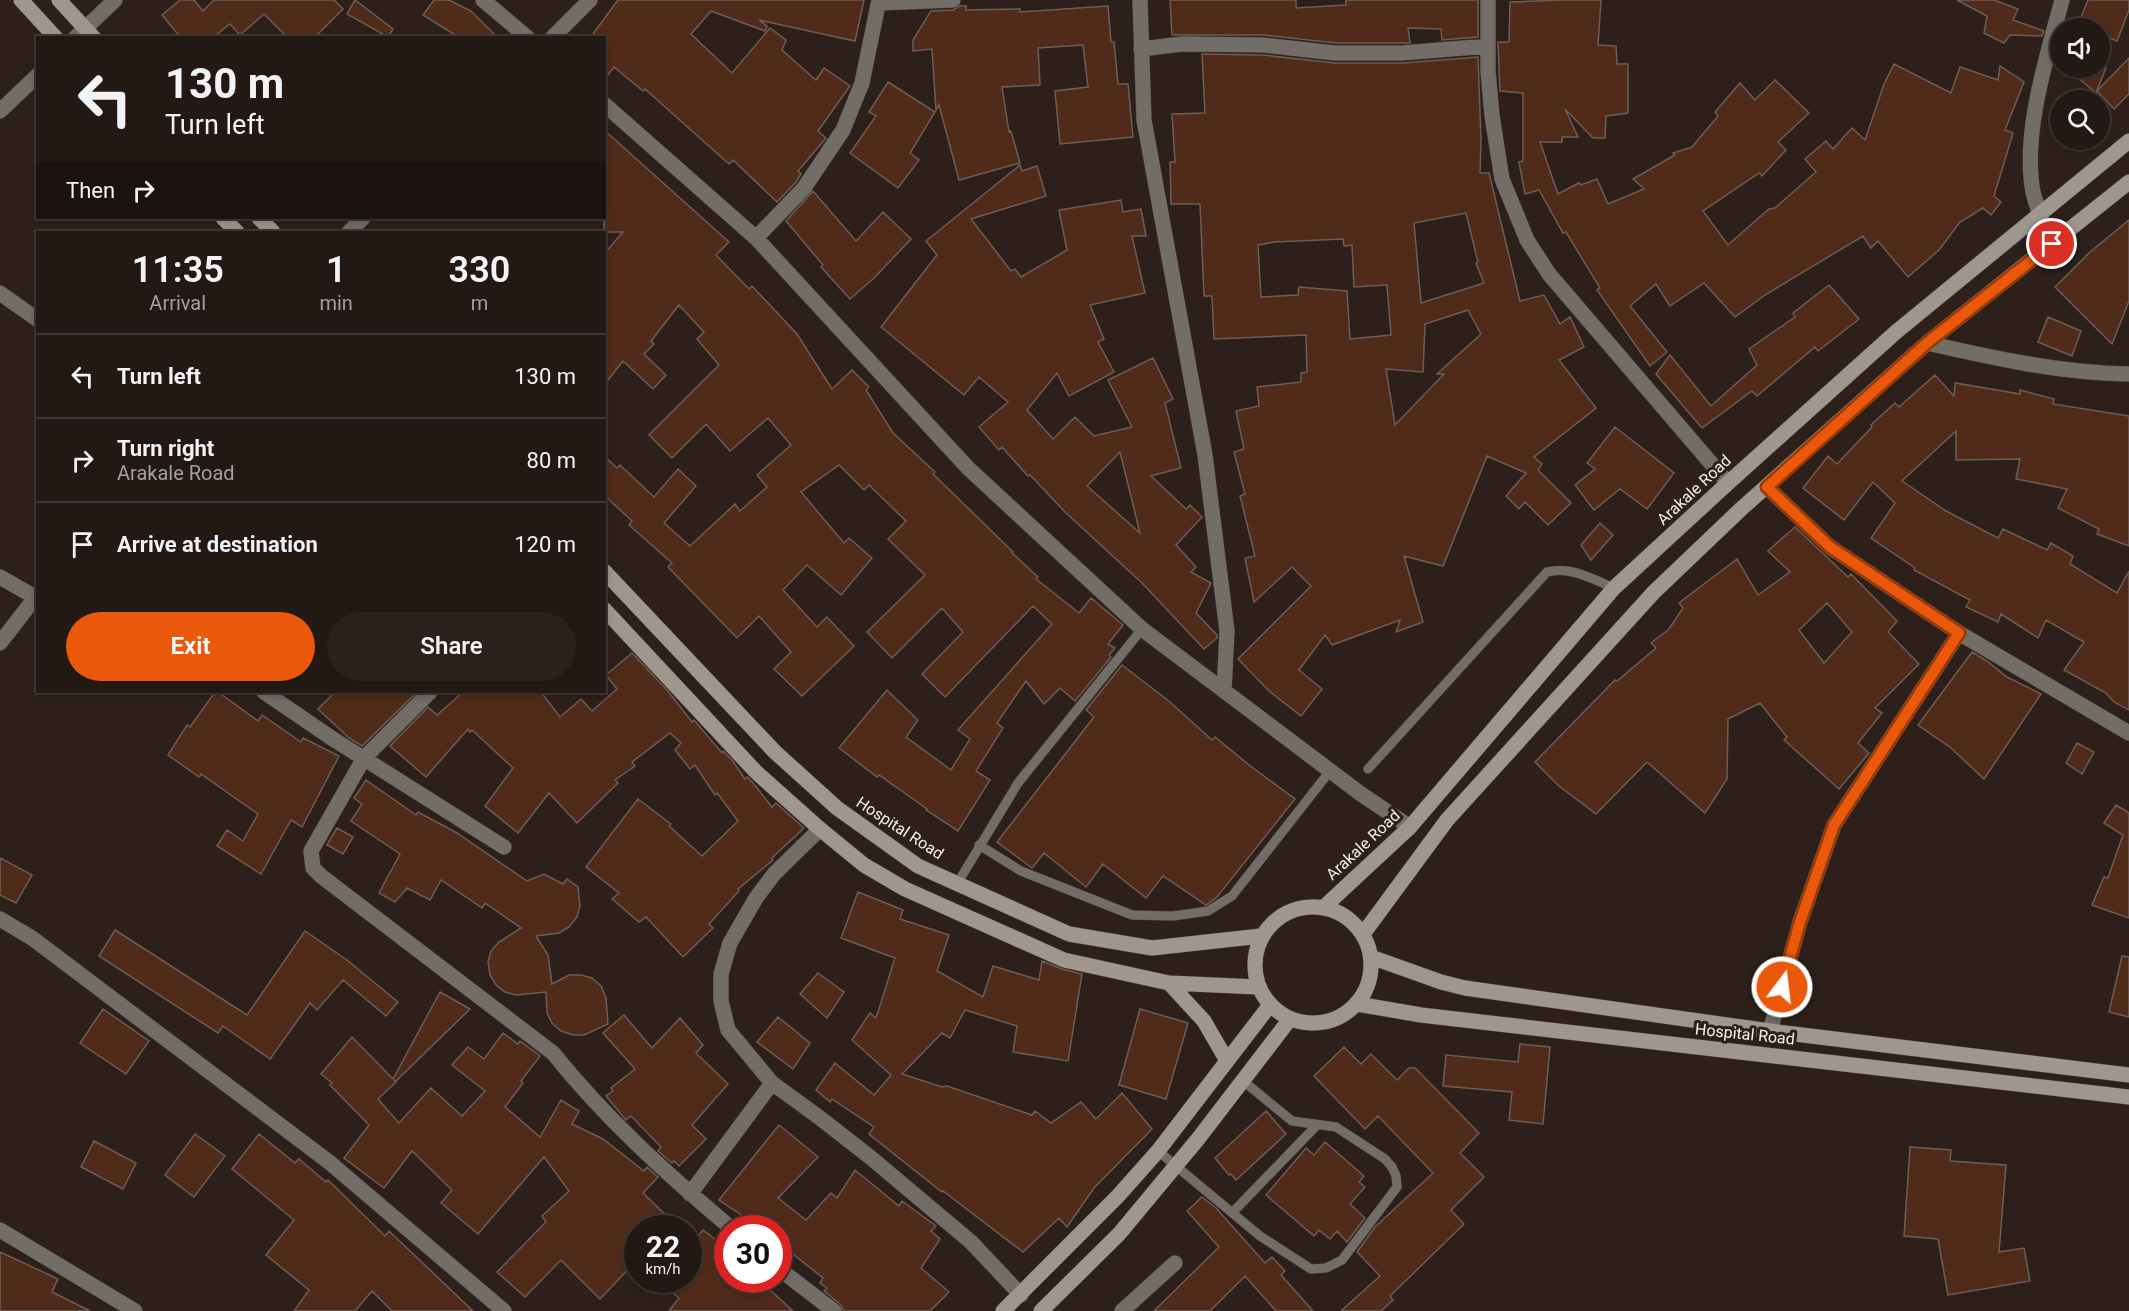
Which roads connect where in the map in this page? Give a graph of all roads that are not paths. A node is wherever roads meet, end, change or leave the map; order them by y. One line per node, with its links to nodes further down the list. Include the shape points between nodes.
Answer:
1 (21, 0): 12 (main road)
2 (59, 0): 11 (main road)
3 (116, 0): 11 (street)
4 (483, 0): 13 (street)
5 (590, 0): 14 (street)
6 (953, 0): 10 (street)
7 (1140, 0): 16 (street)
8 (1488, 0): 15 (street)
9 (2062, 0): 22 (street, via 2035,116 2031,166)
10 (879, 2): 29 (street, via 862,83 843,130 804,188)
11 (85, 34)
12 (54, 36)
13 (526, 36)
14 (554, 36)
15 (1488, 46): 16 (street, via 1402,53 1263,45 1182,44); 35 (street, via 1492,116 1502,179 1527,240 1549,274)
16 (1142, 49): 45 (street, via 1144,120 1208,478 1227,631)
17 (36, 77): 19 (street)
18 (606, 106): 29 (street)
19 (0, 111)
20 (2129, 141): 22 (main road, Arakale Road)
21 (2129, 182): 30 (main road)
22 (2040, 214): 30 (street); 35 (main road, Arakale Road, via 1896,332)
23 (224, 219): 26 (main road)
24 (260, 219): 27 (main road)
25 (362, 219): 28 (street)
26 (236, 231)
27 (272, 231)
28 (350, 231)
29 (756, 238): 42 (street, via 968,468)
30 (2052, 244): 33 (main road)
31 (0, 293): 32 (street)
32 (36, 319)
33 (1927, 343): 34 (street, via 2007,362); 36 (main road)
34 (2129, 374)
35 (1728, 483): 39 (main road, Arakale Road)
36 (1767, 487): 43 (street, via 1830,547); 59 (main road, via 1654,592 1548,708 1448,820)
37 (606, 573): 56 (main road, Hospital Road, via 776,752 837,808 918,866)
38 (0, 577): 40 (street)
39 (1614, 588): 50 (lane, via 1570,570 1547,572); 52 (main road, Arakale Road)
40 (36, 596): 44 (street)
41 (606, 611): 53 (main road, via 756,772)
42 (1142, 629): 45 (street); 54 (lane, via 1018,783)
43 (1959, 633): 48 (street); 67 (street, via 1834,825 1800,922)
44 (0, 643)
45 (1224, 691): 51 (street)
46 (266, 693): 49 (street)
47 (428, 693): 49 (street)
48 (2129, 733)
49 (364, 758): 55 (street); 76 (street, via 311,851 313,868 553,1053 578,1085)
50 (1368, 769)
51 (1330, 771): 52 (street); 54 (lane, via 1232,896 1208,911 1173,916 1132,915 1021,871)
52 (1410, 826): 57 (main road, Arakale Road)
53 (820, 830): 62 (main road, via 864,865 945,909 1064,960); 71 (street, via 789,858 756,898 730,943 721,974 721,1001 728,1030)
54 (979, 845): 56 (lane)
55 (504, 847)
56 (957, 884): 60 (main road, Hospital Road, via 1069,934 1152,948)
57 (1324, 907): 59 (main road, via 1346,916); 60 (main road, via 1292,910 1277,918)
58 (0, 919): 84 (street, via 32,938 329,1162)
59 (1363, 934): 61 (main road)
60 (1261, 936): 63 (main road, via 1254,960)
61 (1371, 957): 64 (main road, via 1369,982); 67 (main road, Hospital Road, via 1465,988)
62 (1168, 983): 63 (main road); 68 (main road, via 1204,1021)
63 (1258, 987): 65 (main road)
64 (1357, 1004): 66 (main road, via 1338,1019 1314,1024); 72 (main road, Hospital Road, via 1421,1015)
65 (1270, 1005): 66 (main road); 68 (main road)
66 (1290, 1019): 70 (main road)
67 (1770, 1030): 69 (main road, Hospital Road)
68 (1226, 1059): 74 (main road)
69 (2129, 1076)
70 (1242, 1080): 73 (lane, via 1292,1121); 75 (main road)
71 (772, 1083): 76 (street); 82 (street, via 971,1242)
72 (2129, 1097)
73 (1317, 1125): 77 (lane); 77 (lane, via 1336,1127 1385,1160 1396,1176 1397,1187 1342,1260 1326,1268 1311,1269)
74 (1158, 1151): 75 (lane); 82 (main road)
75 (1175, 1166): 77 (lane); 87 (main road, via 1119,1234)
76 (690, 1194): 78 (street)
77 (1232, 1214)
78 (715, 1215)
79 (0, 1230): 83 (street)
80 (1175, 1263): 88 (street)
81 (792, 1279): 85 (street)
82 (1021, 1295): 86 (main road)
83 (135, 1311)
84 (504, 1311)
85 (834, 1311)
86 (1004, 1311)
87 (1041, 1311)
88 (1122, 1311)

